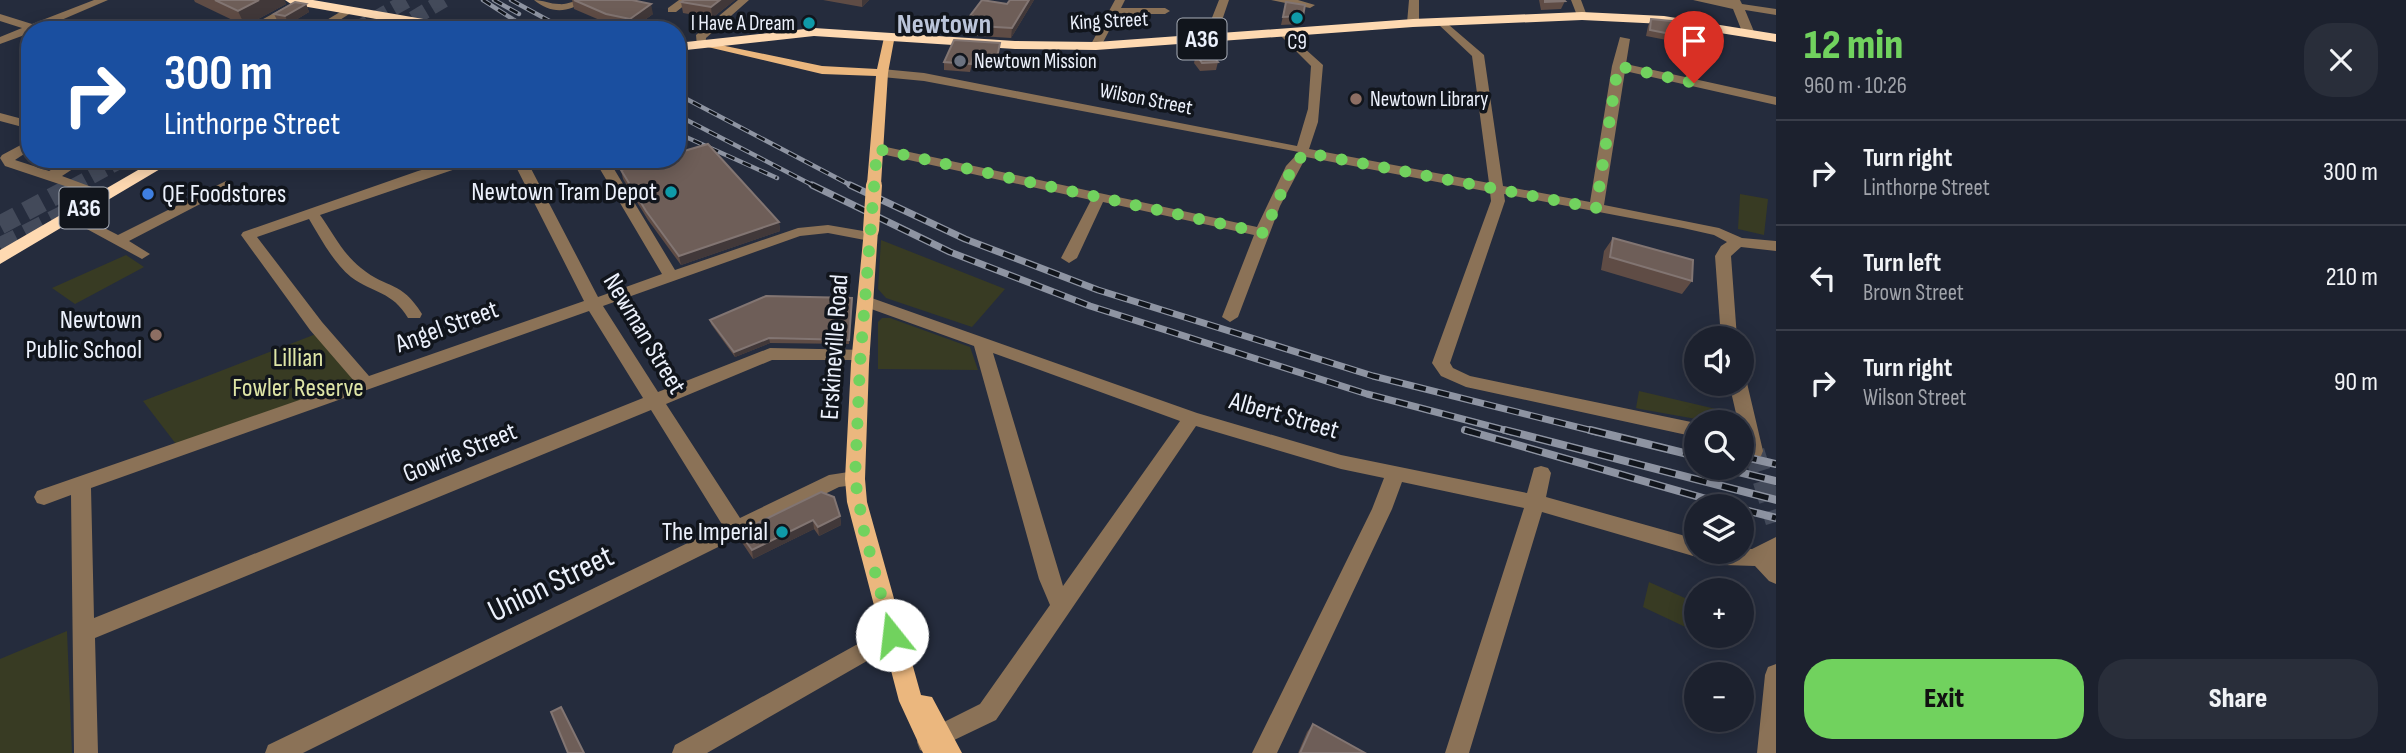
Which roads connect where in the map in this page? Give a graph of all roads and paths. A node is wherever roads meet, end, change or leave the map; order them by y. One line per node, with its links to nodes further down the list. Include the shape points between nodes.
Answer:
1 (103, 0): 22 (street)
2 (539, 0): 3 (street, via 558,9)
3 (579, 0)
4 (686, 0): 15 (street)
5 (744, 0): 38 (street, via 700,37)
6 (1120, 0): 17 (street)
7 (1224, 0): 34 (street)
8 (1276, 0): 13 (street)
9 (1414, 0): 27 (street)
10 (1576, 0): 20 (street)
11 (1698, 0): 14 (street)
12 (299, 1): 16 (highway); 23 (street)
13 (1311, 3): 29 (street)
14 (1736, 3): 19 (street); 32 (street)
15 (672, 10)
16 (349, 11): 24 (street); 25 (highway)
17 (1114, 11): 18 (street); 40 (street)
18 (1165, 11)
19 (1776, 12)
20 (1582, 16): 26 (highway, King Street / A36); 32 (highway, King Street / A36, via 1664,20)
21 (0, 17): 28 (street)
22 (57, 21)
23 (263, 21)
24 (331, 21)
25 (408, 21)
26 (1442, 22): 27 (highway, King Street / A36); 60 (street, via 1478,55)
27 (1413, 23): 29 (highway, King Street / A36)
28 (21, 28)
29 (1308, 31): 30 (highway, King Street / A36)
30 (1284, 33): 34 (highway, King Street / A36); 50 (street, via 1317,65 1311,122)
31 (21, 34): 37 (street)
32 (1749, 34): 35 (highway, King Street / A36)
33 (889, 35): 38 (highway, King Street / A36, via 814,32); 40 (highway, King Street / A36, via 1004,45); 43 (main road, Erskineville Road)
34 (1210, 38): 40 (highway, King Street / A36)
35 (1776, 38)
36 (1623, 39): 41 (street)
37 (0, 41)
38 (698, 45): 39 (highway, King Street / A36); 42 (main road, Wilson Street)
39 (686, 46)
40 (1096, 46)
41 (1618, 66): 45 (street); 63 (street)
42 (822, 70): 43 (main road, Wilson Street); 44 (main road)
43 (882, 73): 44 (main road, Erskineville Road); 50 (street, Wilson Street, via 924,77)
44 (882, 88): 49 (main road, Erskineville Road)
45 (1776, 101)
46 (0, 117): 47 (street)
47 (21, 123)
48 (21, 149): 51 (street, via 7,158)
49 (877, 149): 62 (street); 66 (main road, Erskineville Road, bridge)
50 (1301, 152): 60 (street, Wilson Street); 67 (street)
51 (21, 166)
52 (26, 168): 58 (street)
53 (65, 168): 58 (street)
54 (153, 168): 61 (highway, A36)
55 (444, 168): 64 (street)
56 (524, 168): 76 (street, Newman Street)
57 (606, 168): 74 (street)
58 (51, 176): 61 (street)
59 (226, 185): 68 (street)
60 (1497, 189): 63 (street, Wilson Street); 85 (street, via 1490,229 1441,363 1447,372 1466,381)
61 (106, 195): 65 (highway, A36)
62 (1099, 197): 67 (street); 73 (street)
63 (1596, 208): 69 (street, Wilson Street, via 1691,225)
64 (312, 213): 77 (street, via 358,274 393,289 407,300); 82 (street, via 248,235)
65 (70, 216): 68 (street); 72 (highway, A36)
66 (870, 233): 74 (street, Angel Street, via 806,230); 75 (main road, Erskineville Road)
67 (1264, 233): 78 (street)
68 (118, 241): 71 (street)
69 (1739, 242): 70 (street, Wilson Street); 79 (street, via 1723,256)
70 (1776, 246)
71 (142, 254)
72 (0, 258)
73 (1069, 258)
74 (671, 276): 76 (street, Angel Street)
75 (866, 302): 80 (street, Albert Street); 81 (main road, Erskineville Road)
76 (593, 303): 82 (street, Angel Street); 83 (street, Newman Street)
77 (414, 314)
78 (1230, 317)
79 (1728, 326)
80 (981, 342): 84 (street, Albert Street); 96 (street)
81 (861, 354): 83 (street, Gowrie Street, via 771,354); 88 (main road, Erskineville Road)
82 (366, 384): 89 (street, Angel Street)
83 (654, 403): 92 (street, Newman Street); 97 (street, Gowrie Street)
84 (1192, 418): 87 (street, Albert Street); 96 (street)
85 (1684, 427)
86 (1541, 473): 91 (street)
87 (1395, 475): 91 (street, Albert Street); 104 (street)
88 (855, 479): 92 (street, Union Street, via 836,480); 98 (main road, Erskineville Road)
89 (81, 485): 90 (street, Angel Street); 97 (street)
90 (44, 497)
91 (1535, 503): 93 (street, Albert Street); 105 (street)
92 (736, 529): 102 (street, Union Street)
93 (1684, 544)
94 (1768, 552): 95 (street)
95 (1776, 575)
96 (1061, 607): 100 (street, via 988,712)
97 (84, 632): 101 (street)
98 (892, 635): 100 (main road, Erskineville Road, via 911,701); 103 (street)
99 (1776, 675): 106 (street)
100 (939, 746)
101 (86, 753)
102 (277, 753)
103 (684, 753)
104 (1264, 753)
105 (1457, 753)
106 (1769, 753)

